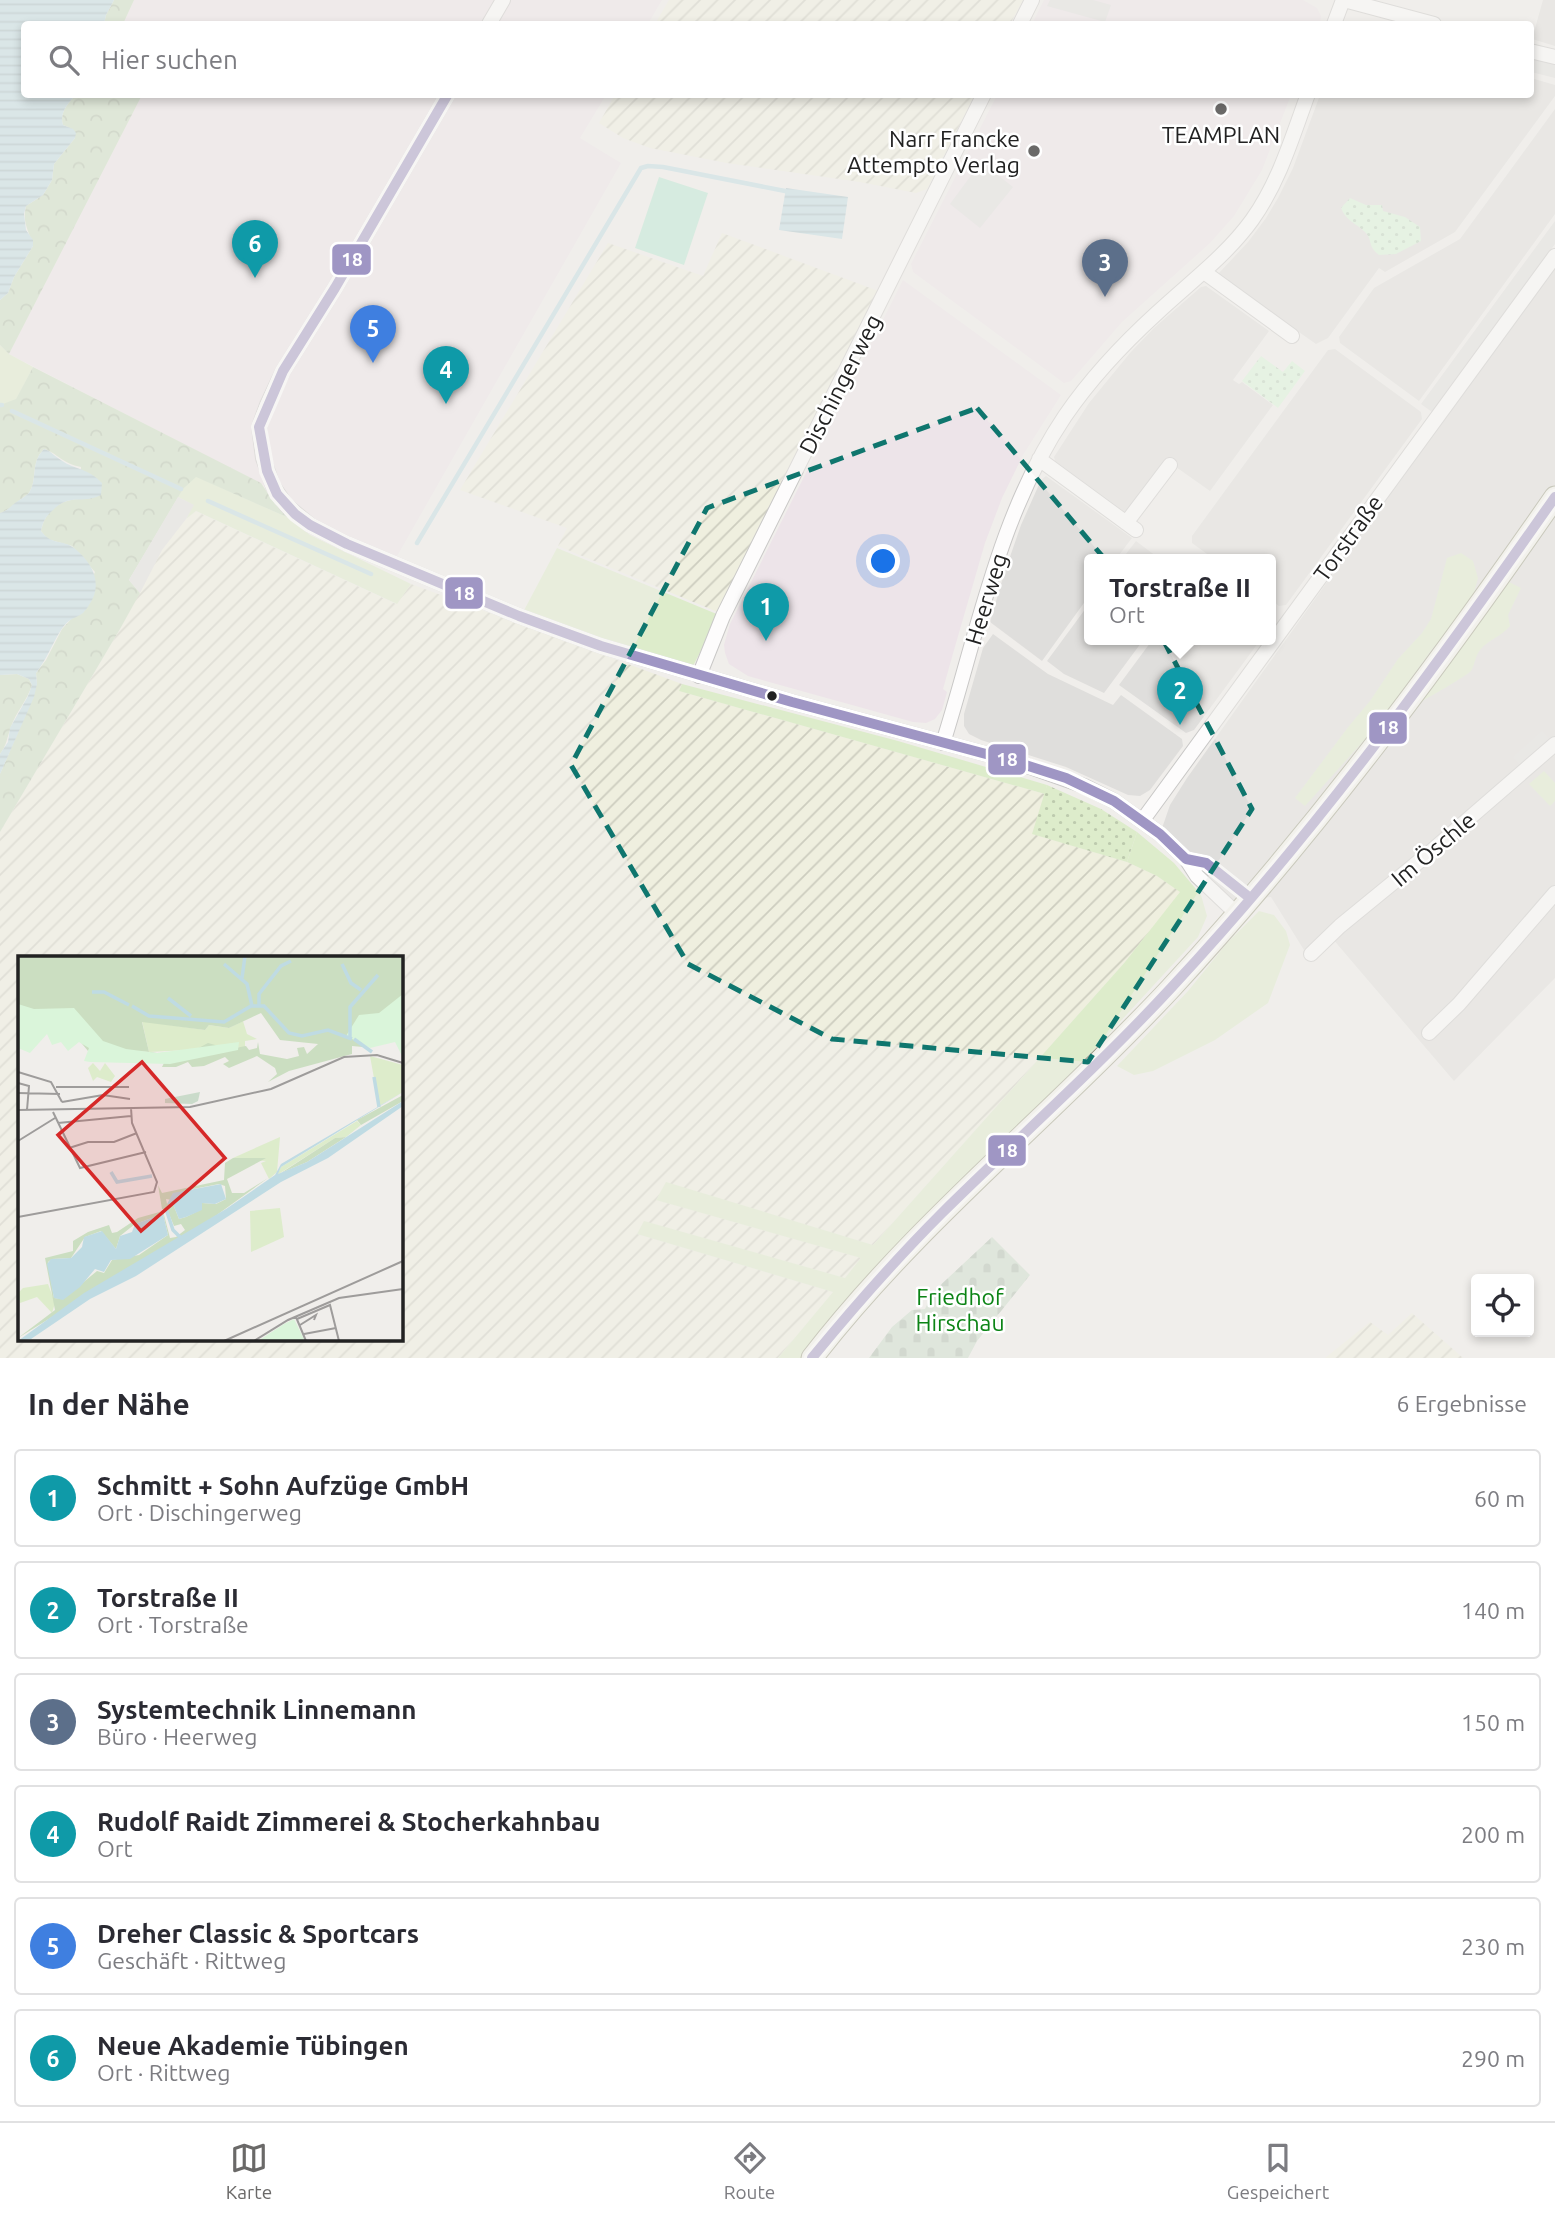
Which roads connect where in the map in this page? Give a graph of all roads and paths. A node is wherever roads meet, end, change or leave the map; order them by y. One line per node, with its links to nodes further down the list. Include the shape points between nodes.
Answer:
1 (503, 0): 4 (street)
2 (1032, 0): 5 (street)
3 (1343, 0): 6 (street); 7 (street)
4 (491, 21)
5 (1022, 21)
6 (1335, 21)
7 (1423, 21)
8 (1534, 52): 9 (street)
9 (1555, 57)
10 (446, 98): 21 (street, via 283,371 259,427 267,471 277,494 316,528 417,575 601,646)
11 (982, 98): 21 (street, Dischingerweg, via 723,616)
12 (1307, 98): 14 (street, Heerweg, via 1263,204)
13 (1555, 256): 19 (street, Torstraße)
14 (1204, 272): 15 (street); 16 (street, Heerweg, via 1112,357)
15 (1292, 336)
16 (1039, 459): 17 (street, via 1131,527); 22 (street, Heerweg, via 996,562)
17 (1170, 465)
18 (1555, 497): 26 (main road, via 1386,732)
19 (1276, 638)
20 (1271, 645): 24 (street, Torstraße)
21 (699, 676): 22 (street)
22 (943, 743): 24 (street, via 1066,779 1099,793)
23 (1555, 744): 27 (street, Im Öschle)
24 (1142, 821): 26 (street, via 1186,859 1206,863)
25 (1555, 892): 28 (street)
26 (1243, 906): 29 (main road, via 1110,1052 905,1252)
27 (1311, 954)
28 (1429, 1033)
29 (812, 1358)

